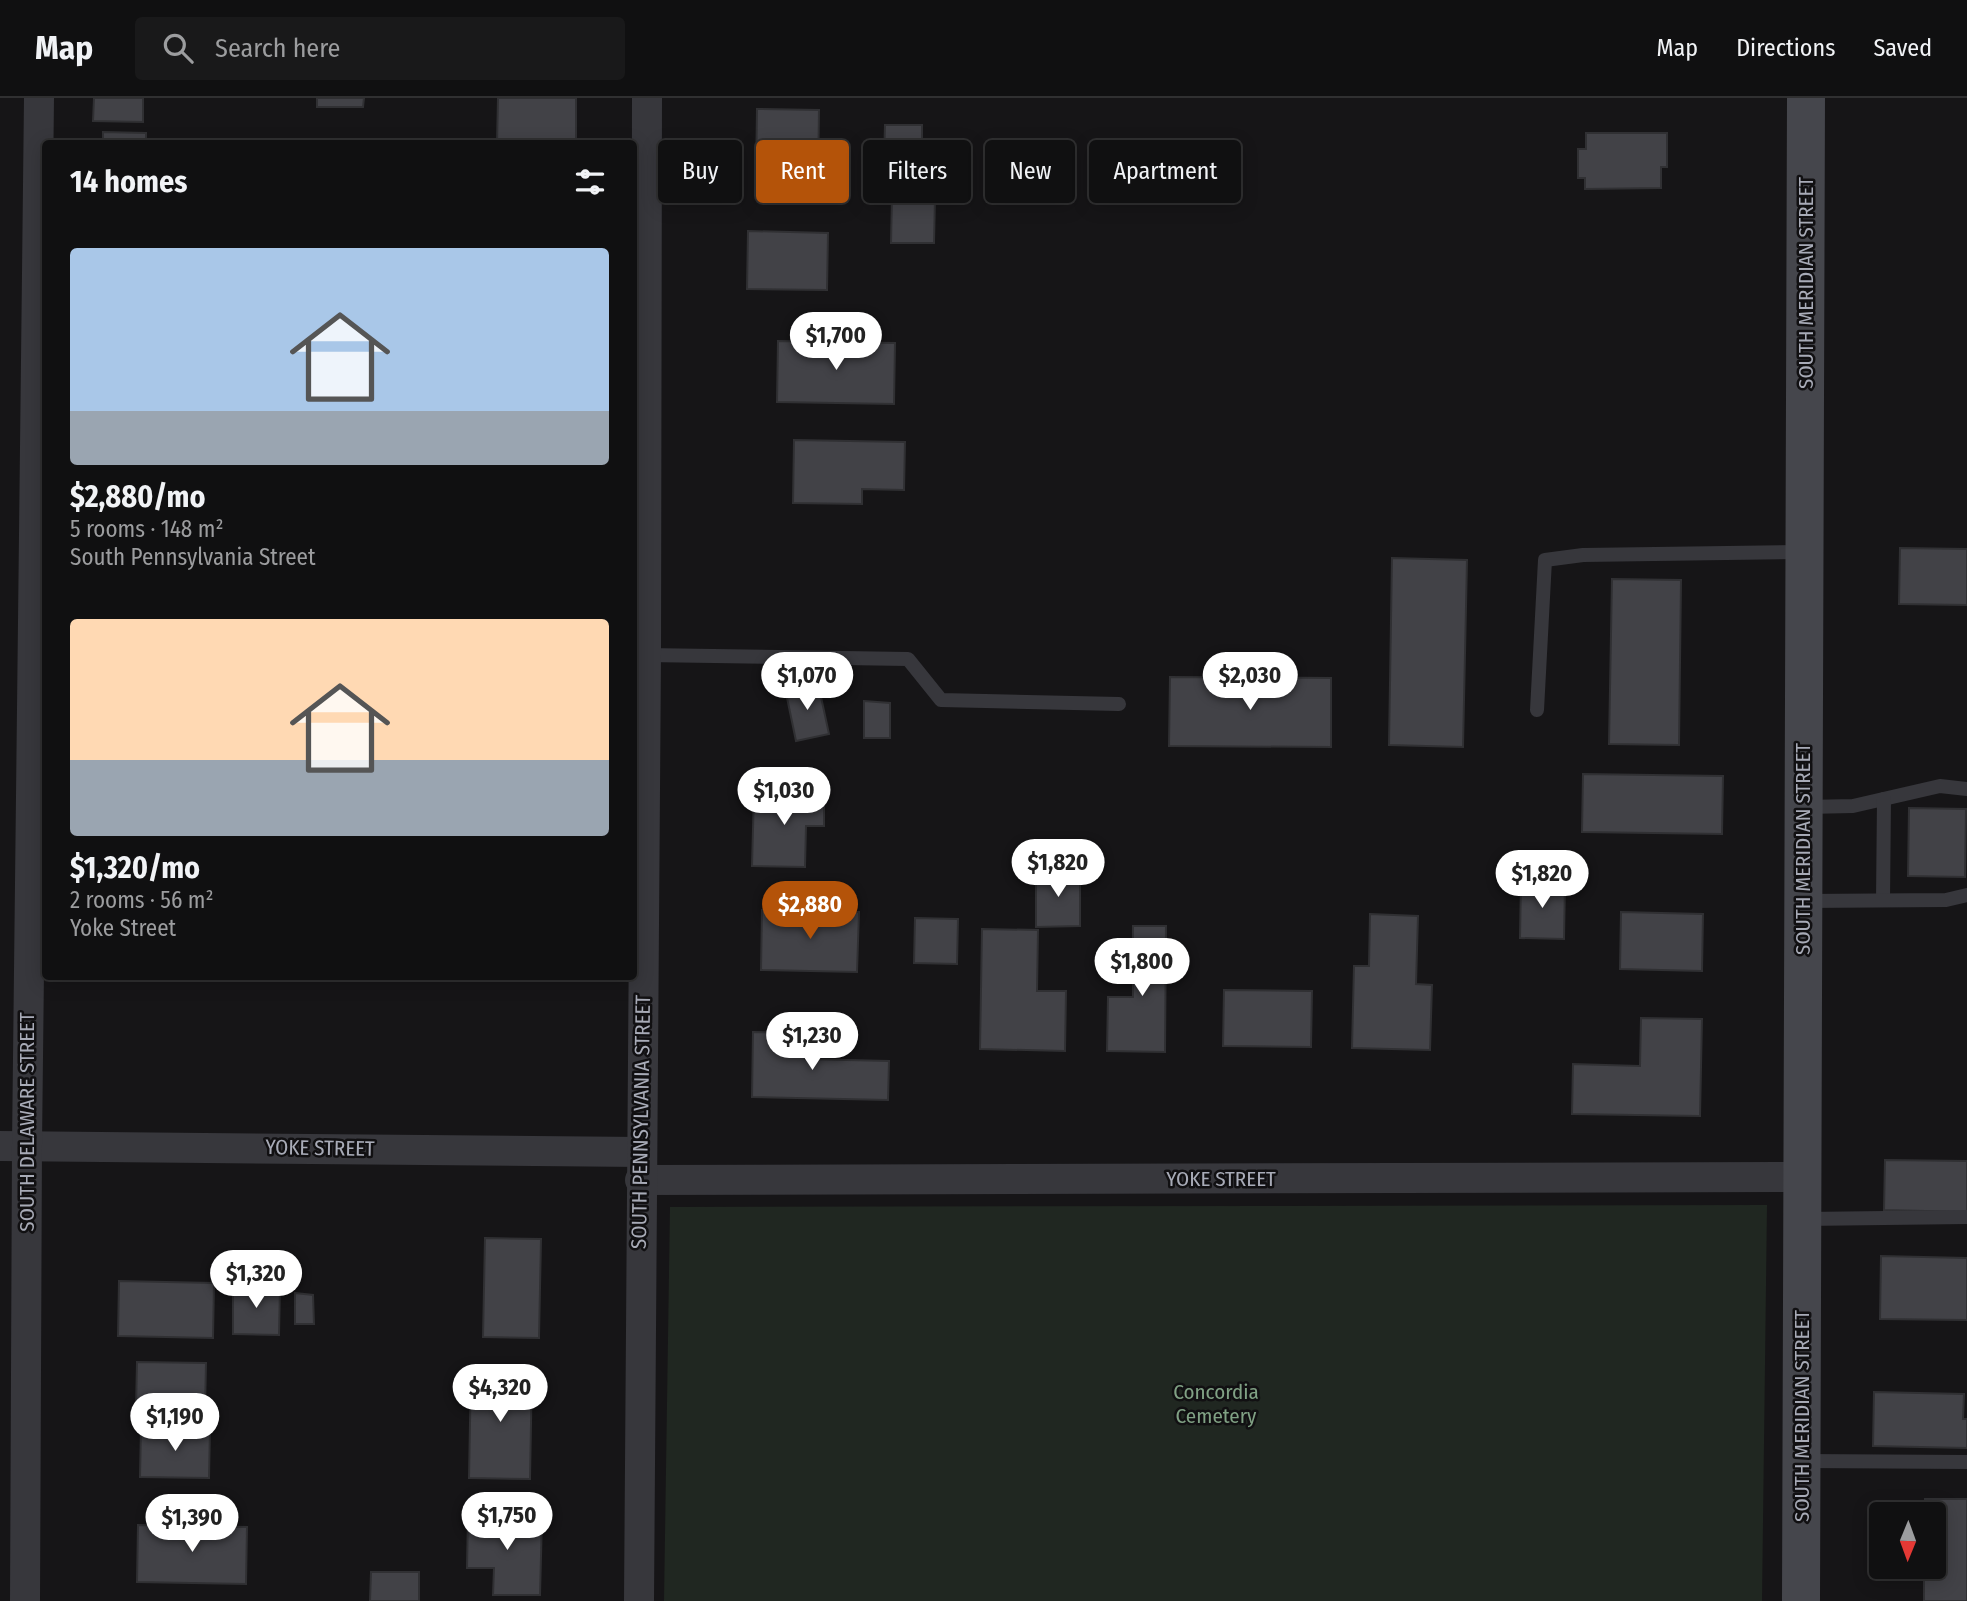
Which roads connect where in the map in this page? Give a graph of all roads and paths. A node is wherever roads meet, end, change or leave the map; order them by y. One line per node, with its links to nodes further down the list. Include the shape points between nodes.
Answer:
1 (39, 98): 14 (street, SOUTH DELAWARE STREET)
2 (647, 98): 5 (street, SOUTH PENNSYLVANIA STREET)
3 (1806, 98): 4 (main road, SOUTH MERIDIAN STREET)
4 (1805, 552): 7 (lane, via 1583,555 1545,560); 10 (main road, SOUTH MERIDIAN STREET)
5 (646, 655): 6 (lane, via 908,659 941,701); 15 (street, SOUTH PENNSYLVANIA STREET)
6 (1119, 704)
7 (1537, 710)
8 (1967, 789): 9 (lane, via 1940,786)
9 (1884, 799): 10 (lane, via 1853,807); 12 (lane)
10 (1804, 807): 13 (main road, SOUTH MERIDIAN STREET)
11 (1967, 895): 12 (lane, via 1946,900)
12 (1883, 900): 13 (lane)
13 (1803, 901): 16 (main road, SOUTH MERIDIAN STREET)
14 (13, 1145): 15 (street, YOKE STREET); 21 (street, SOUTH DELAWARE STREET)
15 (640, 1166): 16 (street, YOKE STREET); 22 (street, SOUTH PENNSYLVANIA STREET)
16 (1802, 1178): 18 (main road, SOUTH MERIDIAN STREET)
17 (1967, 1217): 18 (lane)
18 (1802, 1219): 19 (main road, SOUTH MERIDIAN STREET)
19 (1801, 1461): 20 (lane); 23 (main road, SOUTH MERIDIAN STREET)
20 (1967, 1462)
21 (25, 1601)
22 (639, 1601)
23 (1801, 1601)

